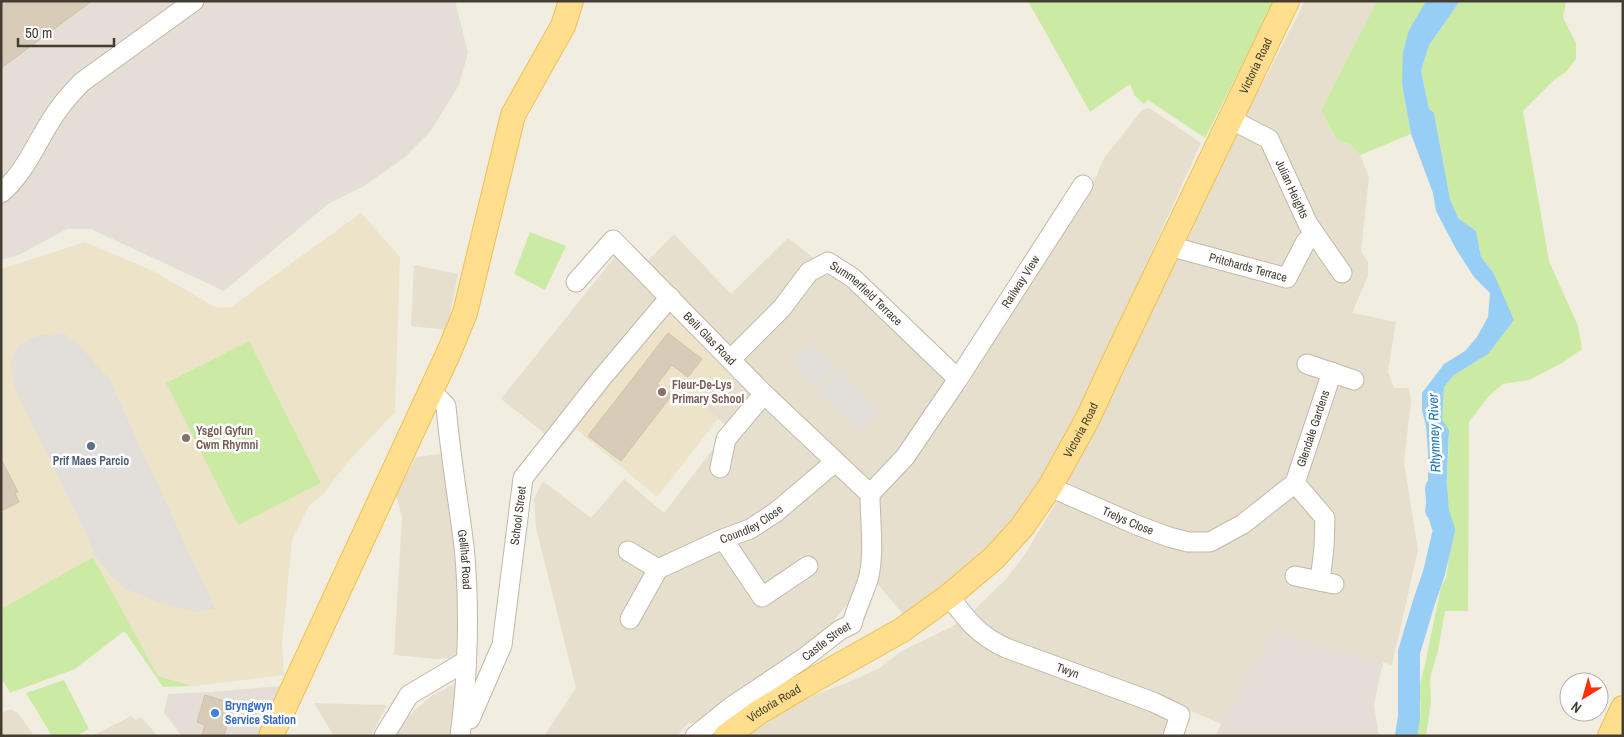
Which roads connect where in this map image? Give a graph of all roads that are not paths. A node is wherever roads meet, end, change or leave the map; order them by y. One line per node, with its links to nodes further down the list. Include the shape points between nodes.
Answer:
1 (194, 1): 6 (street, via 82,82 52,120 9,187)
2 (571, 1): 17 (main road, via 563,26 513,115 465,313)
3 (1288, 1): 4 (main road, Victoria Road)
4 (1230, 119): 8 (main road, Victoria Road); 9 (street, Julian Heights, via 1269,139 1308,224)
5 (1083, 185): 15 (street, Railway View)
6 (1, 193)
7 (1306, 241): 8 (street, Pritchards Terrace, via 1287,278)
8 (1169, 246): 22 (main road, Victoria Road, via 1088,418)
9 (1342, 273)
10 (576, 282): 11 (street, Beili Glas Road, via 613,240)
11 (670, 297): 12 (street, Beili Glas Road); 37 (street, School Street, via 523,478 502,645)
12 (731, 359): 15 (street, Summerfield Terrace, via 782,308 809,272 828,262 853,278); 18 (street, Beili Glas Road)
13 (1308, 364): 14 (street)
14 (1332, 372): 16 (street); 21 (street, Glendale Gardens)
15 (958, 379): 23 (street, Railway View, via 905,457)
16 (1354, 380)
17 (430, 391): 34 (street, Gellihaf Road, via 446,406 464,547); 38 (main road)
18 (764, 394): 19 (street, Beili Glas Road); 20 (street, via 726,438)
19 (834, 462): 23 (street, Beili Glas Road); 24 (street, Coundley Close, via 776,512 750,529)
20 (720, 468)
21 (1295, 483): 22 (street, Trelys Close, via 1243,524 1210,542 1188,542 1169,537); 28 (street, via 1325,518 1327,582)
22 (1050, 487): 29 (main road, Victoria Road, via 1022,527 994,558)
23 (870, 494): 31 (street, Castle Street, via 868,580)
24 (723, 539): 26 (street, via 762,597); 27 (street, Coundley Close)
25 (628, 551): 27 (street)
26 (808, 566)
27 (658, 569): 30 (street)
28 (1295, 576)
29 (949, 596): 33 (main road, Victoria Road, via 902,630); 43 (street, Twyn, via 988,640 1180,715)
30 (630, 619)
31 (852, 624): 32 (street, Castle Street); 33 (street)
32 (830, 638): 35 (street); 41 (street, Castle Street)
33 (864, 652): 35 (main road, Victoria Road)
34 (466, 661): 39 (street, via 410,695); 40 (street, Gellihaf Road)
35 (808, 683): 42 (main road, Victoria Road)
36 (1623, 708): 44 (main road)
37 (470, 719)
38 (271, 736)
39 (384, 736)
40 (460, 736)
41 (695, 736)
42 (726, 736)
43 (1173, 736)
44 (1610, 736)

